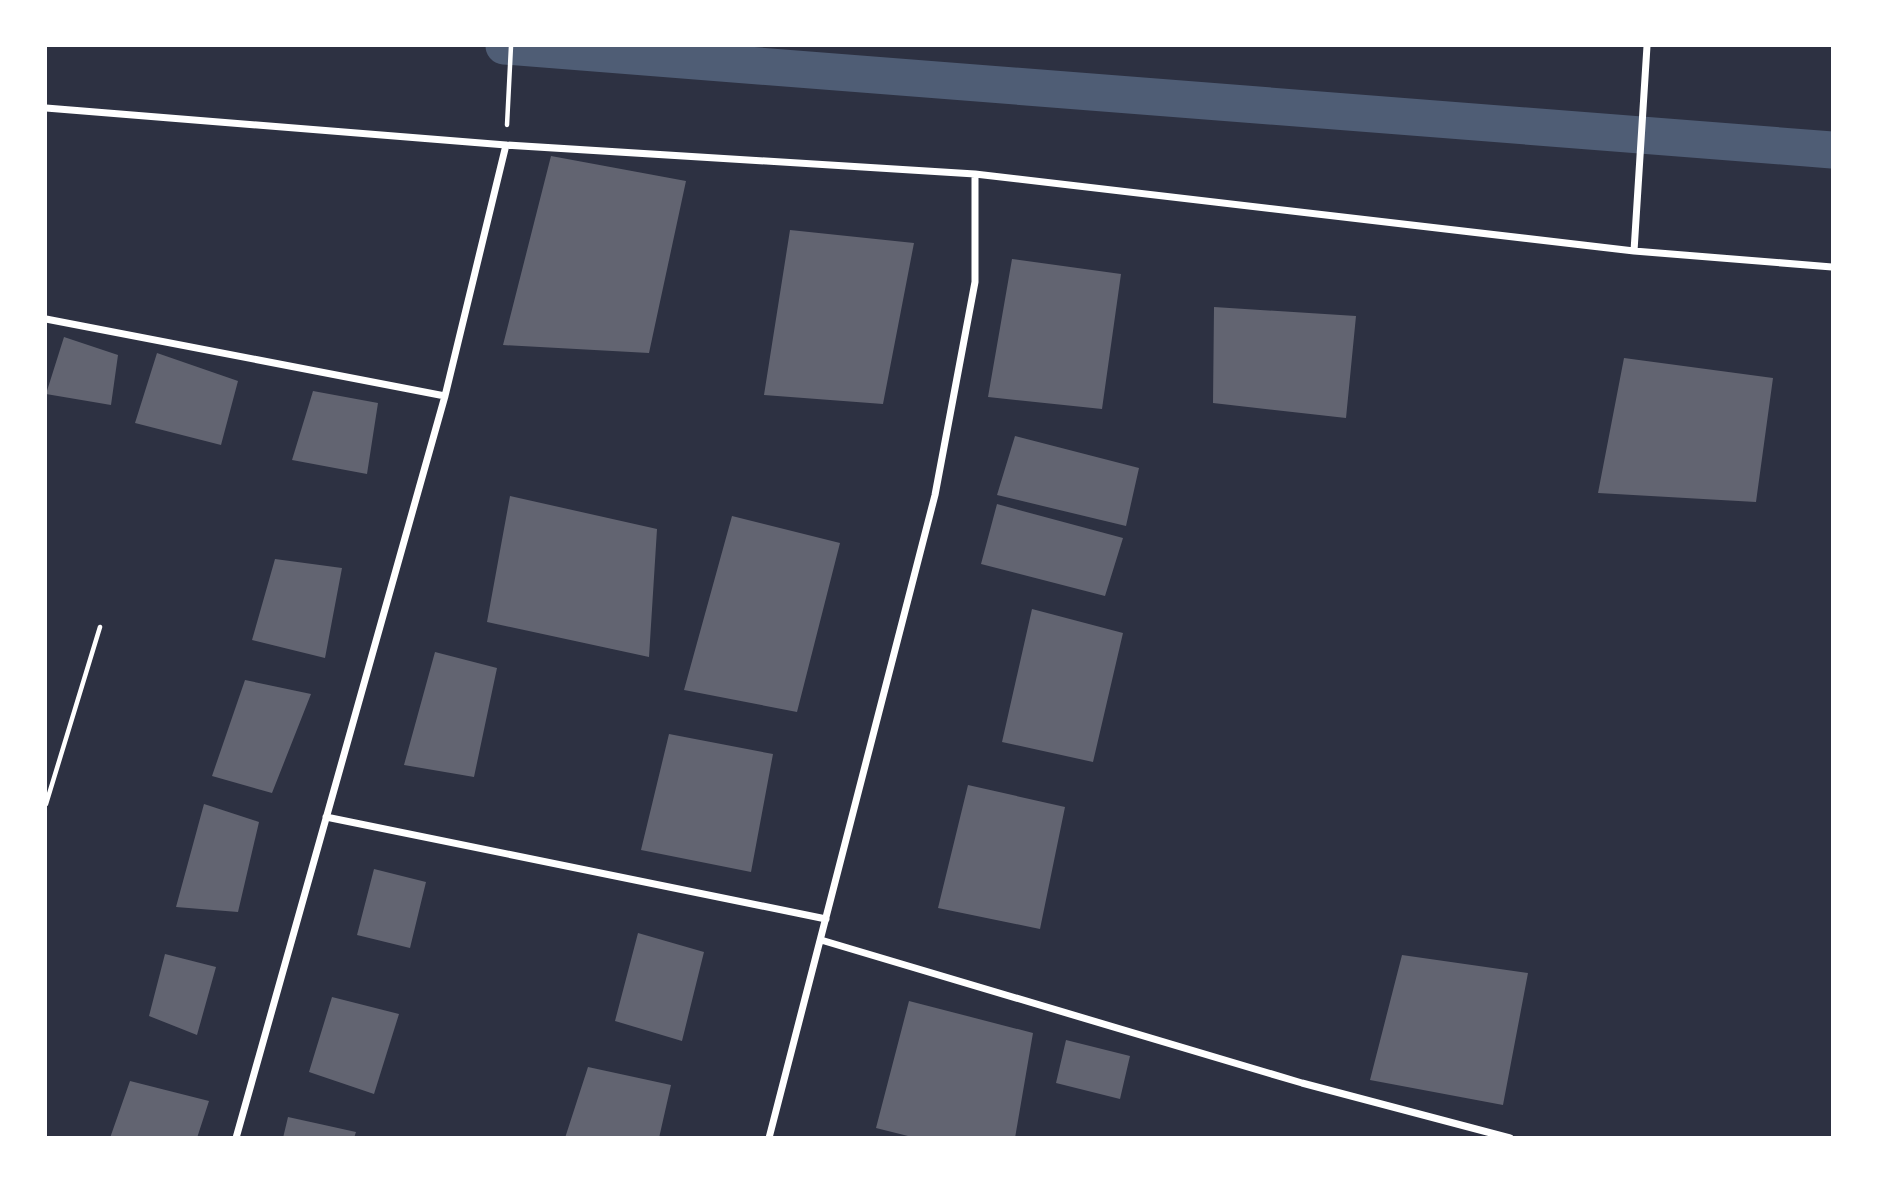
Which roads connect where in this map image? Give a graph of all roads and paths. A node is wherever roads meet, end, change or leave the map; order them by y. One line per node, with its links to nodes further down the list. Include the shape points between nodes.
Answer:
1 (511, 46): 4 (path)
2 (1647, 46): 6 (street)
3 (46, 108): 4 (street)
4 (506, 145): 5 (street); 9 (street)
5 (975, 174): 6 (street); 13 (street, via 975,282 935,495)
6 (1634, 251): 7 (street)
7 (1832, 267)
8 (46, 319): 9 (street)
9 (445, 396): 12 (street)
10 (100, 627): 11 (path)
11 (46, 804)
12 (326, 817): 13 (street); 15 (street)
13 (826, 919): 14 (street)
14 (821, 940): 16 (street); 17 (street, via 1302,1083)
15 (236, 1138)
16 (769, 1138)
17 (1510, 1138)

